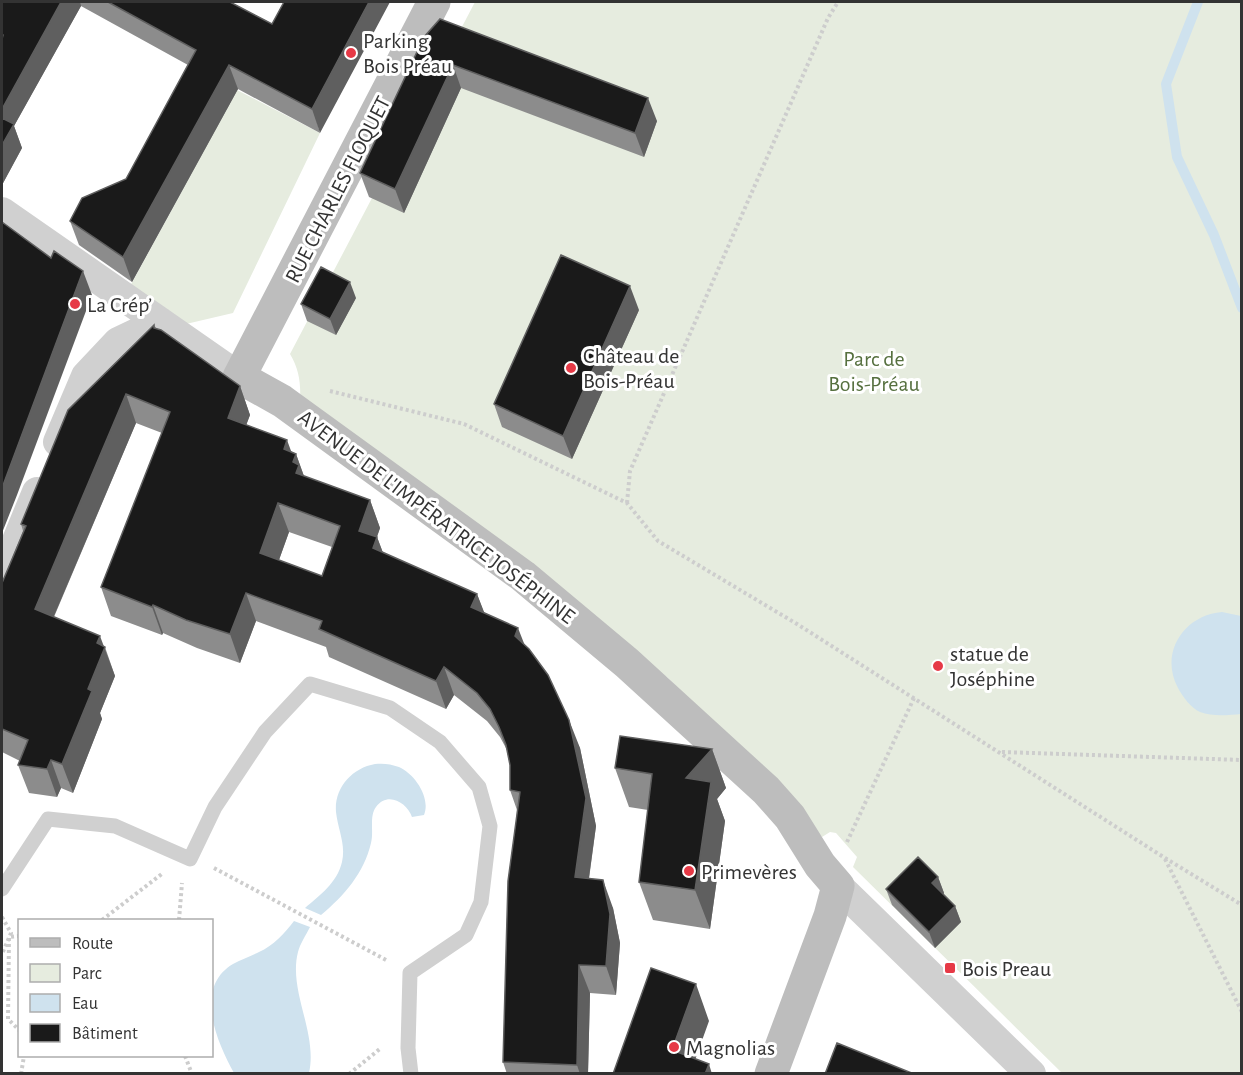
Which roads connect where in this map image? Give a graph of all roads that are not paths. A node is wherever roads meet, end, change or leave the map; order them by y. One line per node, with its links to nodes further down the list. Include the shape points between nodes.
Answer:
1 (434, 2): 4 (main road, RUE CHARLES FLOQUET)
2 (2, 212): 3 (street)
3 (160, 322): 4 (street); 5 (street, via 118,342 86,376)
4 (239, 377): 6 (main road, AVENUE DE L'IMPÉRATRICE JOSÉPHINE, via 282,401 523,576 627,663 766,790)
5 (2, 577)
6 (838, 886): 9 (main road); 10 (street, AVENUE DE L'IMPÉRATRICE JOSÉPHINE)
7 (2, 889): 8 (lane, via 48,819 115,826 187,860 215,807 265,732 310,684 390,708 440,742 479,787 490,826 481,902 466,935 410,973)
8 (411, 1074)
9 (771, 1074)
10 (1031, 1074)

